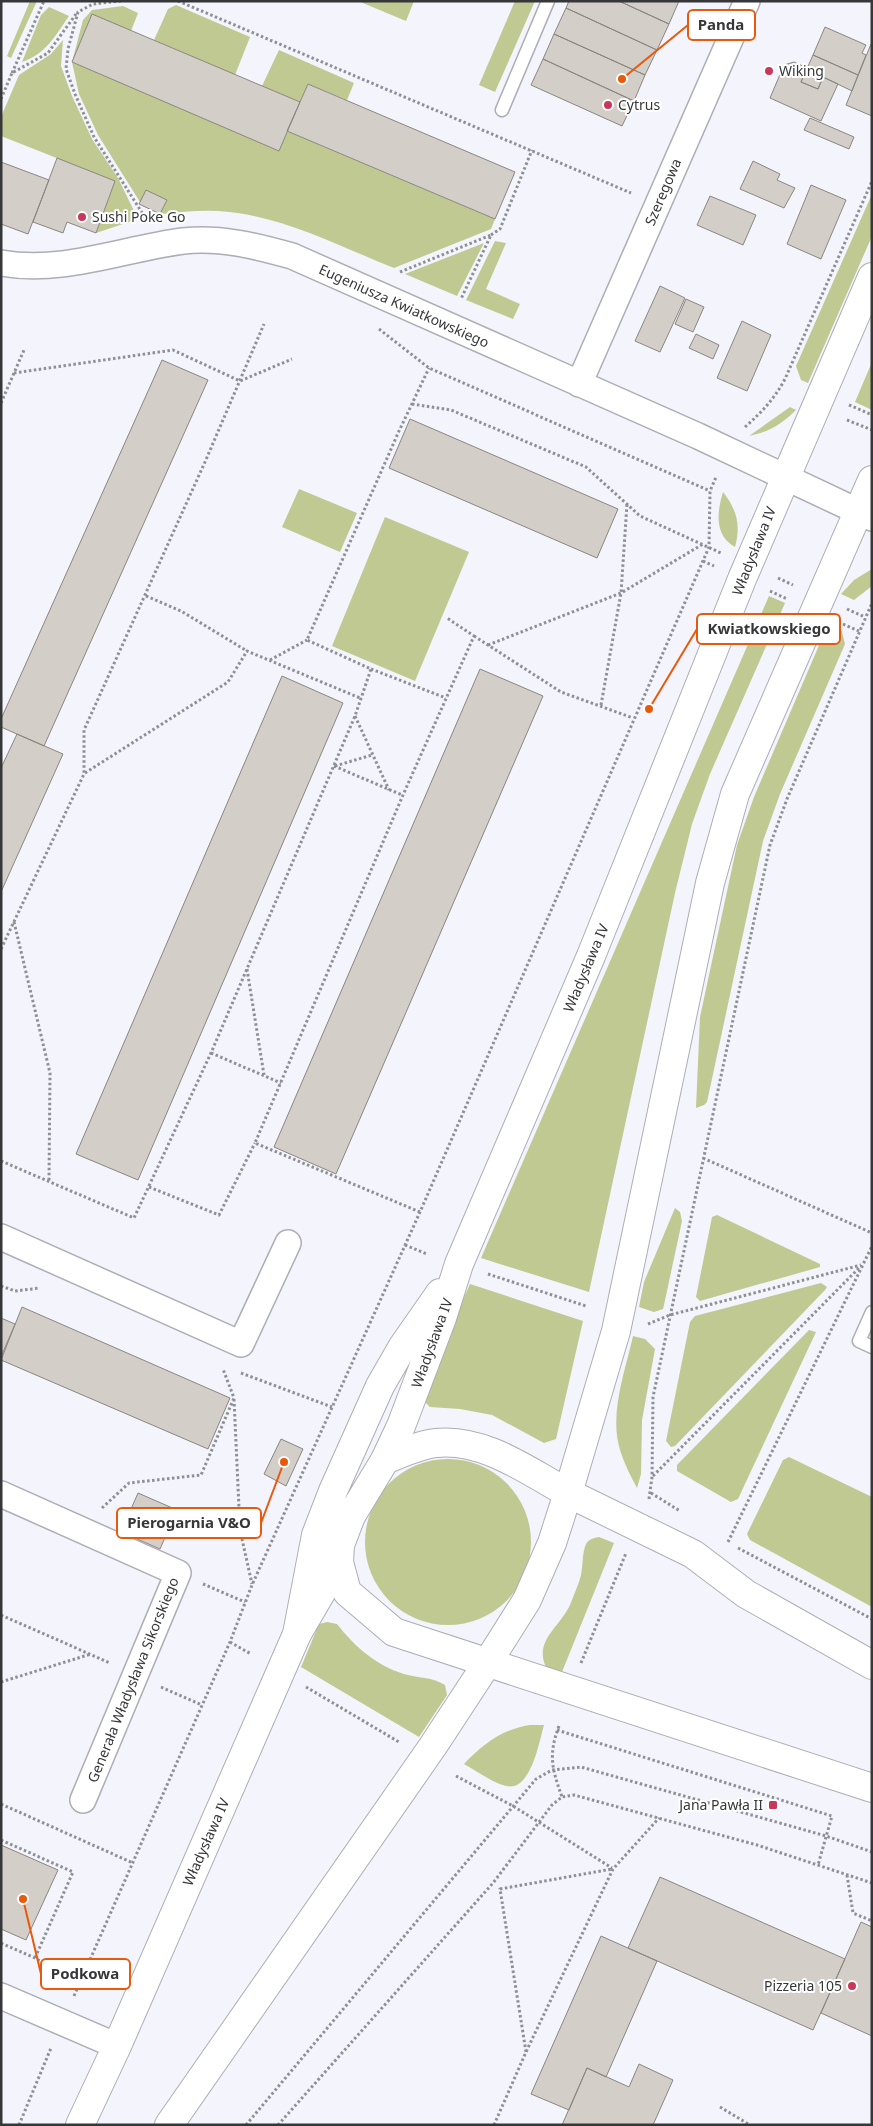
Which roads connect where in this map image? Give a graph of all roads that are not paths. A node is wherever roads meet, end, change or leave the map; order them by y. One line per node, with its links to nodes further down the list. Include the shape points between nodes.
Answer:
1 (548, 1): 3 (lane)
2 (747, 1): 6 (street, Szeregowa)
3 (502, 110)
4 (1, 263): 6 (street, Eugeniusza Kwiatkowskiego, via 52,266 183,241 218,240 254,245 292,256)
5 (872, 277): 7 (main road, Władysława IV)
6 (578, 384): 7 (street, Eugeniusza Kwiatkowskiego)
7 (785, 475): 9 (street); 12 (main road, Władysława IV, via 620,888)
8 (872, 480): 9 (main road)
9 (865, 515): 16 (main road, via 728,813 710,883 616,1331)
10 (1, 1237): 11 (street, via 241,1344)
11 (288, 1243)
12 (458, 1264): 15 (main road, Władysława IV, via 442,1318); 19 (main road, via 380,1386 333,1491 316,1535)
13 (872, 1312): 14 (lane, via 859,1341)
14 (872, 1347)
15 (385, 1460): 16 (main road, via 435,1443 464,1443 505,1458); 18 (main road, Władysława IV, via 351,1516 340,1545)
16 (568, 1493): 20 (main road, via 552,1543 527,1600); 21 (main road, via 693,1554 746,1594)
17 (1, 1494): 23 (street, Generała Władysława Sikorskiego, via 178,1572)
18 (338, 1562): 19 (main road, Władysława IV); 20 (main road, via 347,1592 394,1632)
19 (297, 1634): 25 (main road, Władysława IV)
20 (488, 1662): 22 (main road); 27 (main road)
21 (872, 1665)
22 (872, 1788)
23 (83, 1800)
24 (1, 1996): 25 (street)
25 (118, 2046): 26 (main road, Władysława IV)
26 (80, 2125)
27 (169, 2125)

